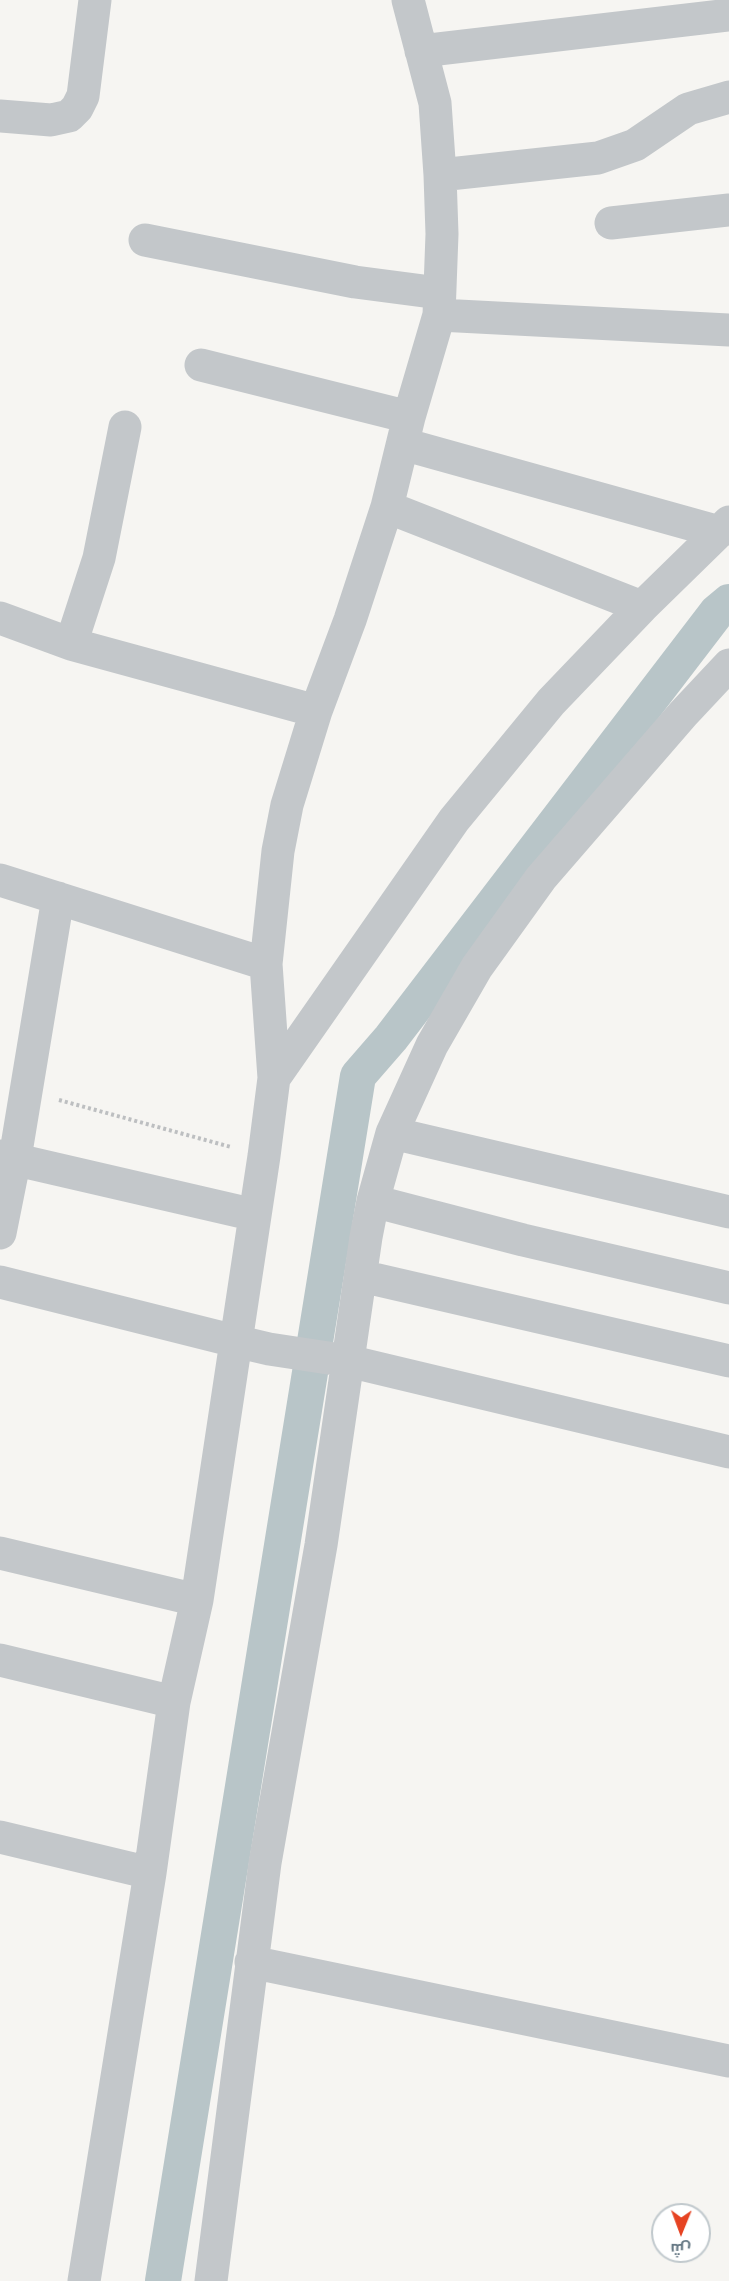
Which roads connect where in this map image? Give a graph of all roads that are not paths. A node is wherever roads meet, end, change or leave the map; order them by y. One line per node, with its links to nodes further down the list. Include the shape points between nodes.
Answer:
1 (95, 0): 6 (street, via 83,96 77,108 69,116 51,120)
2 (408, 0): 4 (street)
3 (729, 15): 4 (street)
4 (421, 51): 7 (street, via 435,103)
5 (729, 97): 7 (street, via 688,109 635,146 598,158)
6 (0, 116)
7 (441, 174): 11 (street)
8 (729, 210): 9 (street)
9 (611, 223)
10 (145, 240): 11 (street, via 355,282)
11 (439, 304): 12 (street); 15 (street)
12 (729, 330)
13 (201, 365): 15 (street)
14 (125, 427): 20 (street, via 103,542)
15 (406, 430): 16 (street); 17 (street)
16 (387, 507): 18 (street); 22 (street)
17 (724, 527): 18 (street)
18 (642, 607): 26 (street, via 551,702 454,820)
19 (0, 618): 20 (street)
20 (71, 644): 22 (street)
21 (729, 665): 27 (street, via 548,869 483,958 432,1045)
22 (316, 711): 25 (street, via 287,805)
23 (0, 880): 24 (street)
24 (58, 898): 25 (street); 28 (street, via 26,1091)
25 (266, 964): 26 (street)
26 (274, 1078): 31 (street)
27 (392, 1133): 29 (street); 30 (street)
28 (8, 1157): 31 (street); 32 (street)
29 (374, 1201): 33 (street); 35 (street)
30 (729, 1212)
31 (255, 1215): 36 (street)
32 (0, 1233)
33 (361, 1276): 37 (street); 38 (street)
34 (0, 1282): 36 (street)
35 (729, 1288)
36 (235, 1341): 37 (street); 41 (street)
37 (337, 1360): 39 (street); 46 (street, via 321,1545)
38 (729, 1361)
39 (729, 1452)
40 (0, 1553): 41 (street)
41 (197, 1600): 43 (street)
42 (0, 1660): 43 (street)
43 (174, 1702): 45 (street)
44 (0, 1837): 45 (street)
45 (150, 1873): 48 (street)
46 (251, 1962): 47 (street); 49 (street)
47 (729, 2061)
48 (84, 2281)
49 (211, 2281)

